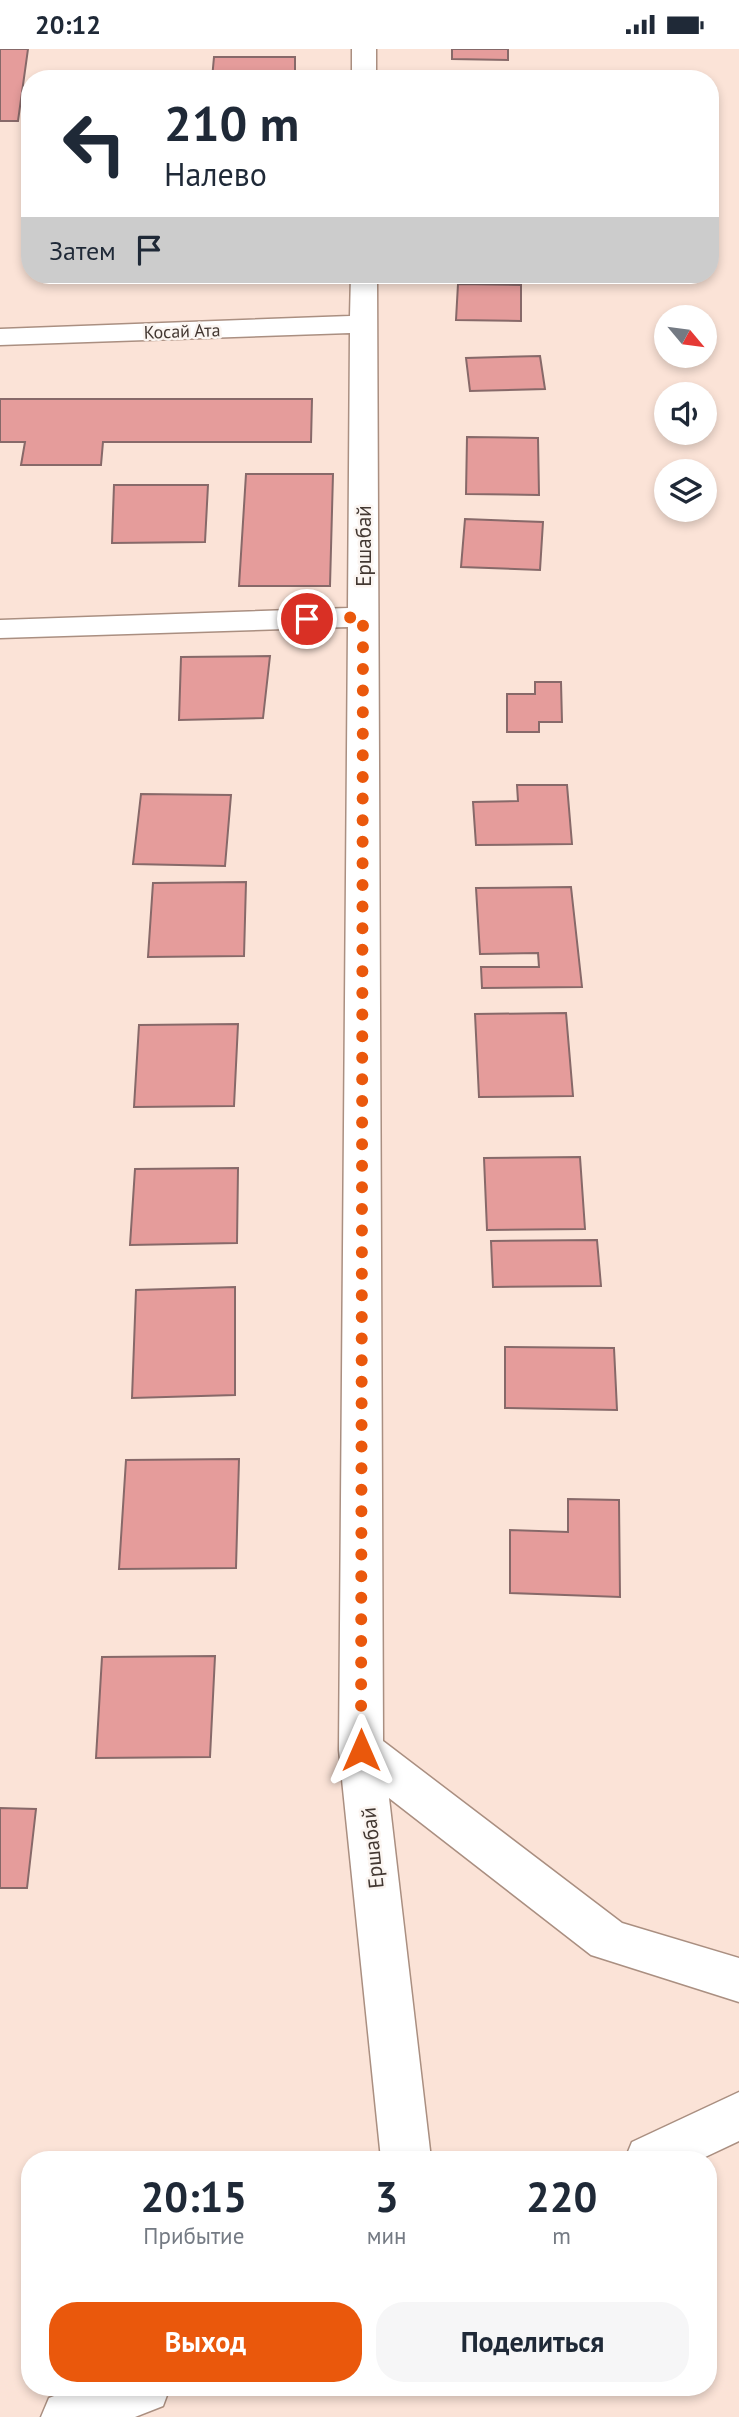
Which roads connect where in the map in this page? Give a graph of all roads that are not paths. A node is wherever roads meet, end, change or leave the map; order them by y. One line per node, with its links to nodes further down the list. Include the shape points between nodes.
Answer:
1 (364, 49): 2 (street)
2 (364, 70)
3 (364, 284): 4 (street, Ершабай)
4 (364, 324): 5 (street, Косай Ата); 6 (street, Ершабай)
5 (0, 337)
6 (363, 617): 7 (street); 8 (street, Ершабай)
7 (0, 629)
8 (361, 1750): 9 (street, via 608,1940); 11 (street, Ершабай)
9 (739, 1980)
10 (739, 2116): 12 (street)
11 (405, 2151)
12 (667, 2151)
13 (121, 2396): 14 (street)
14 (68, 2417)

